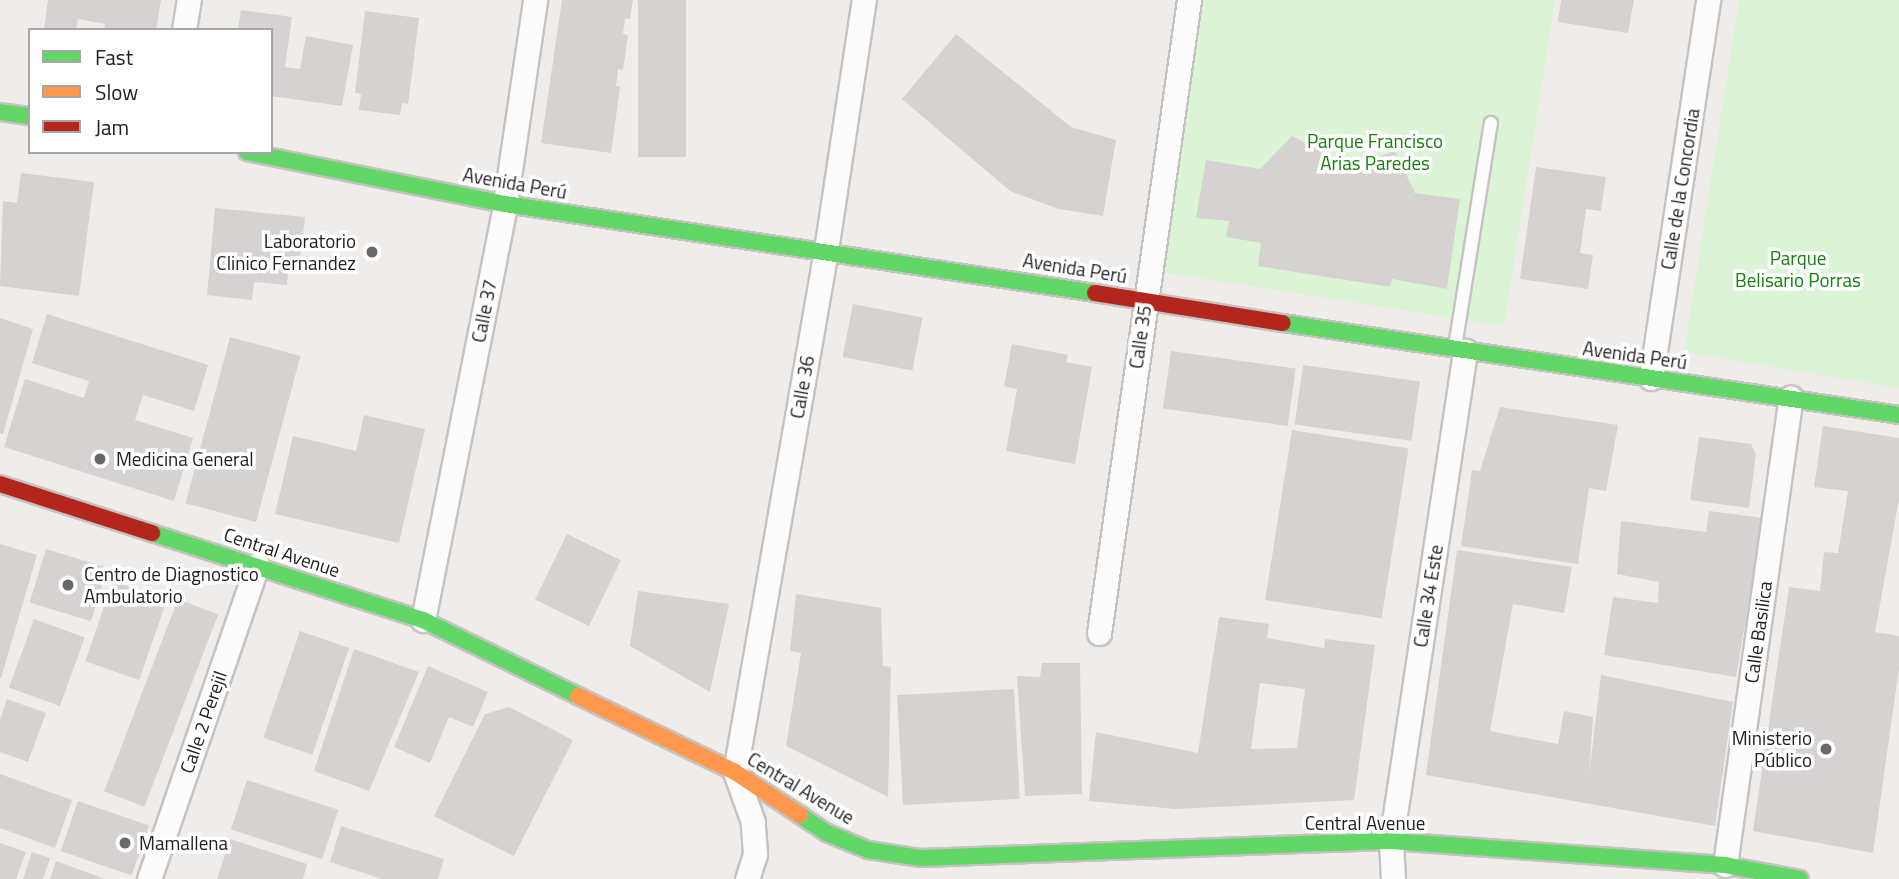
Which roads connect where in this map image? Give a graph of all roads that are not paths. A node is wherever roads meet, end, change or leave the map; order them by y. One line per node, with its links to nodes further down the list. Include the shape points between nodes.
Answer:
1 (190, 0): 6 (street)
2 (535, 0): 11 (street, Calle 37)
3 (864, 0): 12 (street, Calle 36)
4 (1189, 0): 13 (street, Calle 35)
5 (1708, 0): 15 (street, Calle de la Concordia)
6 (184, 28)
7 (0, 112): 8 (main road)
8 (28, 116)
9 (1491, 123): 14 (lane)
10 (257, 154): 11 (main road, Avenida Perú)
11 (505, 204): 12 (main road, Avenida Perú); 20 (street, Calle 37)
12 (826, 250): 13 (main road, Avenida Perú); 22 (street, Calle 36)
13 (1144, 300): 14 (main road, Avenida Perú); 21 (street, Calle 35)
14 (1460, 351): 15 (main road, Avenida Perú); 23 (street, Calle 34 Este)
15 (1651, 378): 16 (main road, Avenida Perú)
16 (1791, 398): 17 (main road, Avenida Perú); 24 (street, Calle Basilica)
17 (1899, 415)
18 (0, 484): 19 (main road, Central Avenue)
19 (257, 565): 20 (main road, Central Avenue); 25 (street, Calle 2 Perejil)
20 (423, 620): 22 (main road, Central Avenue)
21 (1099, 633)
22 (735, 772): 23 (main road, Central Avenue, via 827,833 868,850 921,858); 26 (street, via 753,822 755,854)
23 (1391, 841): 24 (main road, Central Avenue); 27 (street, Calle 34 Este)
24 (1725, 865): 28 (main road, Central Avenue)
25 (149, 879)
26 (747, 879)
27 (1393, 879)
28 (1800, 879)

